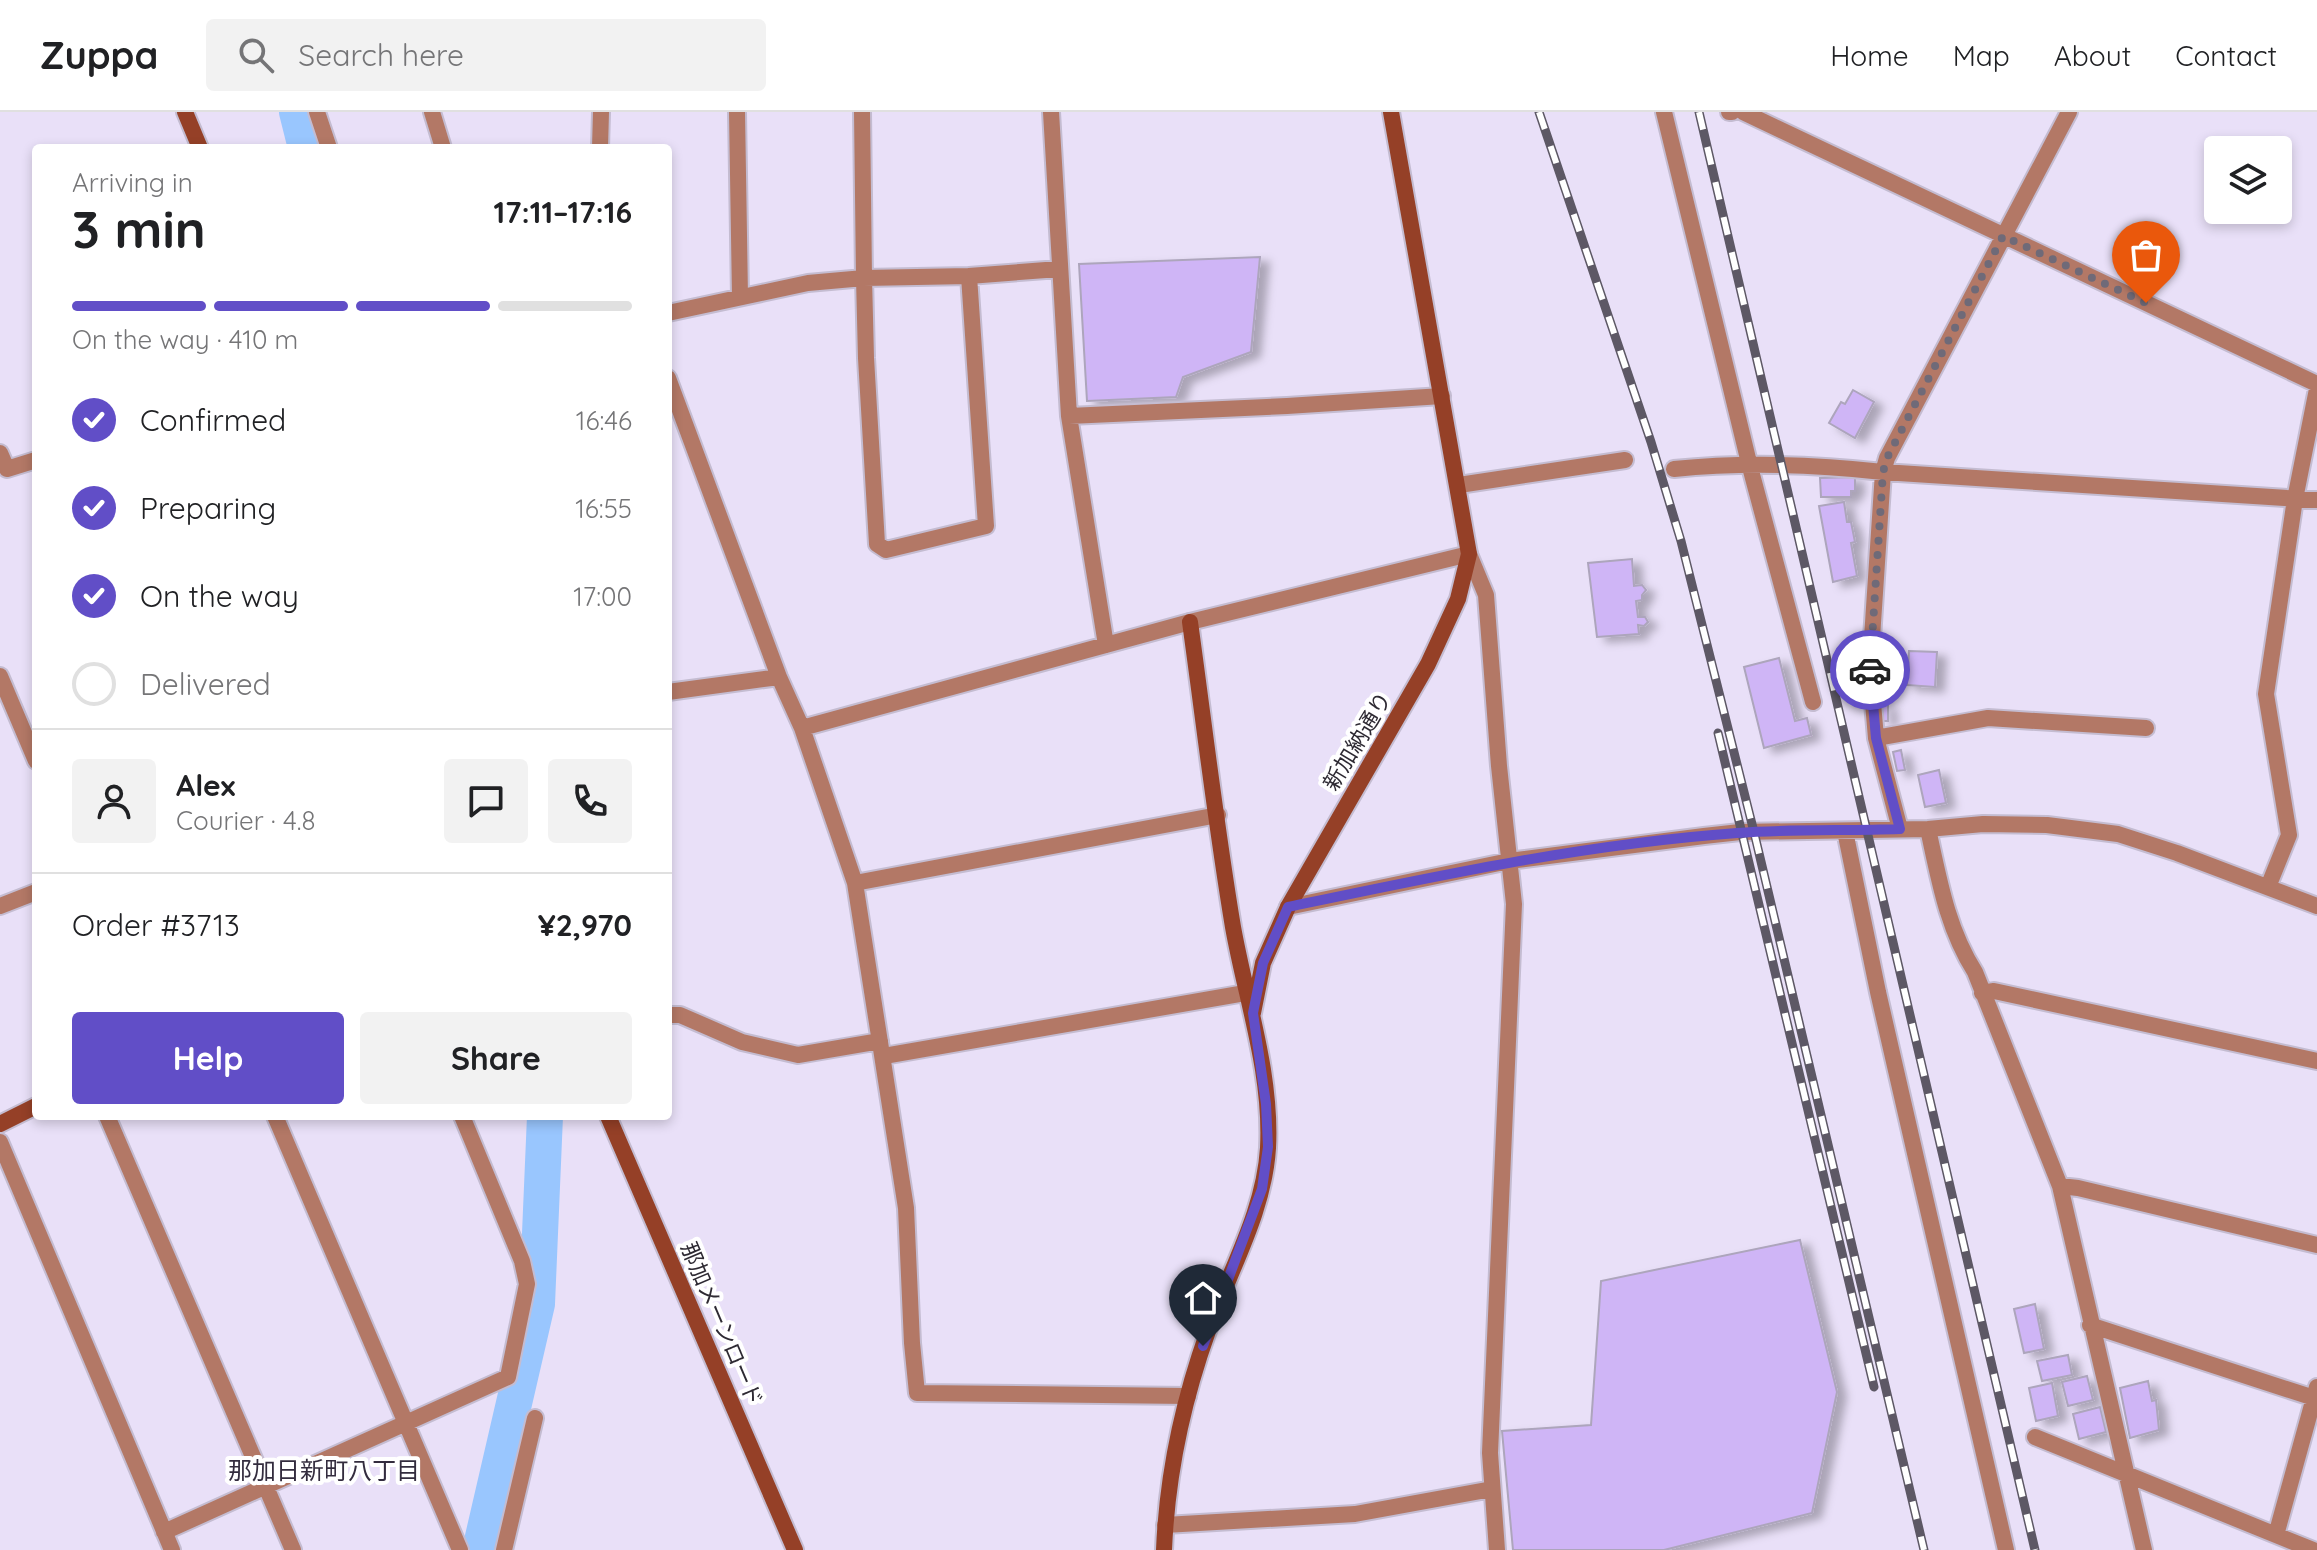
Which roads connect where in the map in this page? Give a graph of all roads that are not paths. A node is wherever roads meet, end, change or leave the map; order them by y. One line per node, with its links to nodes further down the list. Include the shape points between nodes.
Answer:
1 (185, 112): 12 (street)
2 (317, 112): 13 (street)
3 (432, 112): 14 (street)
4 (601, 112): 15 (street)
5 (737, 112): 20 (street)
6 (862, 112): 19 (street)
7 (1051, 112): 17 (street)
8 (1391, 112): 24 (street)
9 (1664, 112): 29 (street)
10 (1743, 112): 16 (street)
11 (2069, 112): 16 (street)
12 (198, 144)
13 (328, 144)
14 (442, 144)
15 (600, 144)
16 (2003, 236): 22 (street); 31 (street)
17 (1059, 269): 18 (street); 25 (street)
18 (969, 276): 19 (street); 19 (street, via 986,526 886,550 877,544)
19 (864, 278): 20 (street)
20 (740, 297): 21 (street)
21 (672, 312)
22 (2317, 386): 33 (street)
23 (672, 389): 39 (street)
24 (1442, 396): 25 (street); 32 (street, 新加納通り)
25 (1069, 416): 37 (street)
26 (0, 453): 28 (street, via 7,469)
27 (1625, 460): 32 (street)
28 (32, 461)
29 (1750, 467): 30 (street); 31 (street, via 1781,463); 41 (street)
30 (1674, 469)
31 (1883, 472): 33 (street); 44 (street, via 1870,668)
32 (1459, 485): 35 (street, 新加納通り)
33 (2295, 499): 34 (street); 52 (street, via 2266,694 2289,835)
34 (2317, 500)
35 (1469, 554): 36 (street); 50 (street, via 1486,595); 56 (street, 新加納通り, via 1458,599 1428,664)
36 (1190, 622): 37 (street); 46 (street)
37 (1106, 645): 42 (street)
38 (0, 676): 45 (street)
39 (779, 677): 40 (street); 42 (street)
40 (672, 691)
41 (1813, 702)
42 (802, 728): 51 (street)
43 (2146, 728): 44 (street, via 1988,718)
44 (1876, 738): 47 (street)
45 (32, 752)
46 (1218, 815): 51 (street); 57 (street)
47 (1900, 829): 48 (street); 49 (street)
48 (1928, 829): 52 (street, via 2047,825 2118,834); 58 (street, via 1945,909)
49 (1845, 831): 50 (street, via 1716,834); 91 (street)
50 (1509, 861): 56 (street); 80 (street, via 1514,904 1494,1316)
51 (855, 883): 61 (street)
52 (2268, 887): 55 (street)
53 (32, 894): 54 (street)
54 (0, 906)
55 (2317, 906)
56 (1288, 907): 59 (street, 新加納通り, via 1263,963)
57 (1245, 993): 59 (street); 61 (street)
58 (1982, 993): 62 (street, via 1994,991); 70 (street)
59 (1253, 1013): 74 (street, via 1266,1104 1268,1147 1262,1189)
60 (672, 1015): 61 (street, via 742,1042 798,1055)
61 (882, 1048): 74 (street, via 906,1208 917,1393)
62 (2317, 1061)
63 (32, 1108): 68 (street)
64 (109, 1120): 79 (street)
65 (277, 1120): 76 (street)
66 (464, 1120): 76 (street, via 527,1284 508,1377)
67 (610, 1120): 88 (street, 那加メーンロード)
68 (0, 1123)
69 (0, 1142): 82 (street)
70 (2060, 1186): 71 (street); 72 (street)
71 (2317, 1245)
72 (2090, 1325): 73 (street); 78 (street)
73 (2316, 1395): 83 (street)
74 (1188, 1396): 81 (street)
75 (535, 1418): 87 (street)
76 (407, 1424): 79 (street); 86 (street)
77 (2035, 1437): 78 (street)
78 (2125, 1472): 83 (street); 92 (street)
79 (266, 1487): 82 (street); 85 (street)
80 (1492, 1489): 81 (street, via 1355,1514); 90 (street)
81 (1165, 1525): 89 (street)
82 (164, 1532): 84 (street)
83 (2281, 1541): 93 (street)
84 (172, 1550)
85 (293, 1550)
86 (460, 1550)
87 (504, 1550)
88 (795, 1550)
89 (1164, 1550)
90 (1497, 1550)
91 (2006, 1550)
92 (2144, 1550)
93 (2313, 1550)

